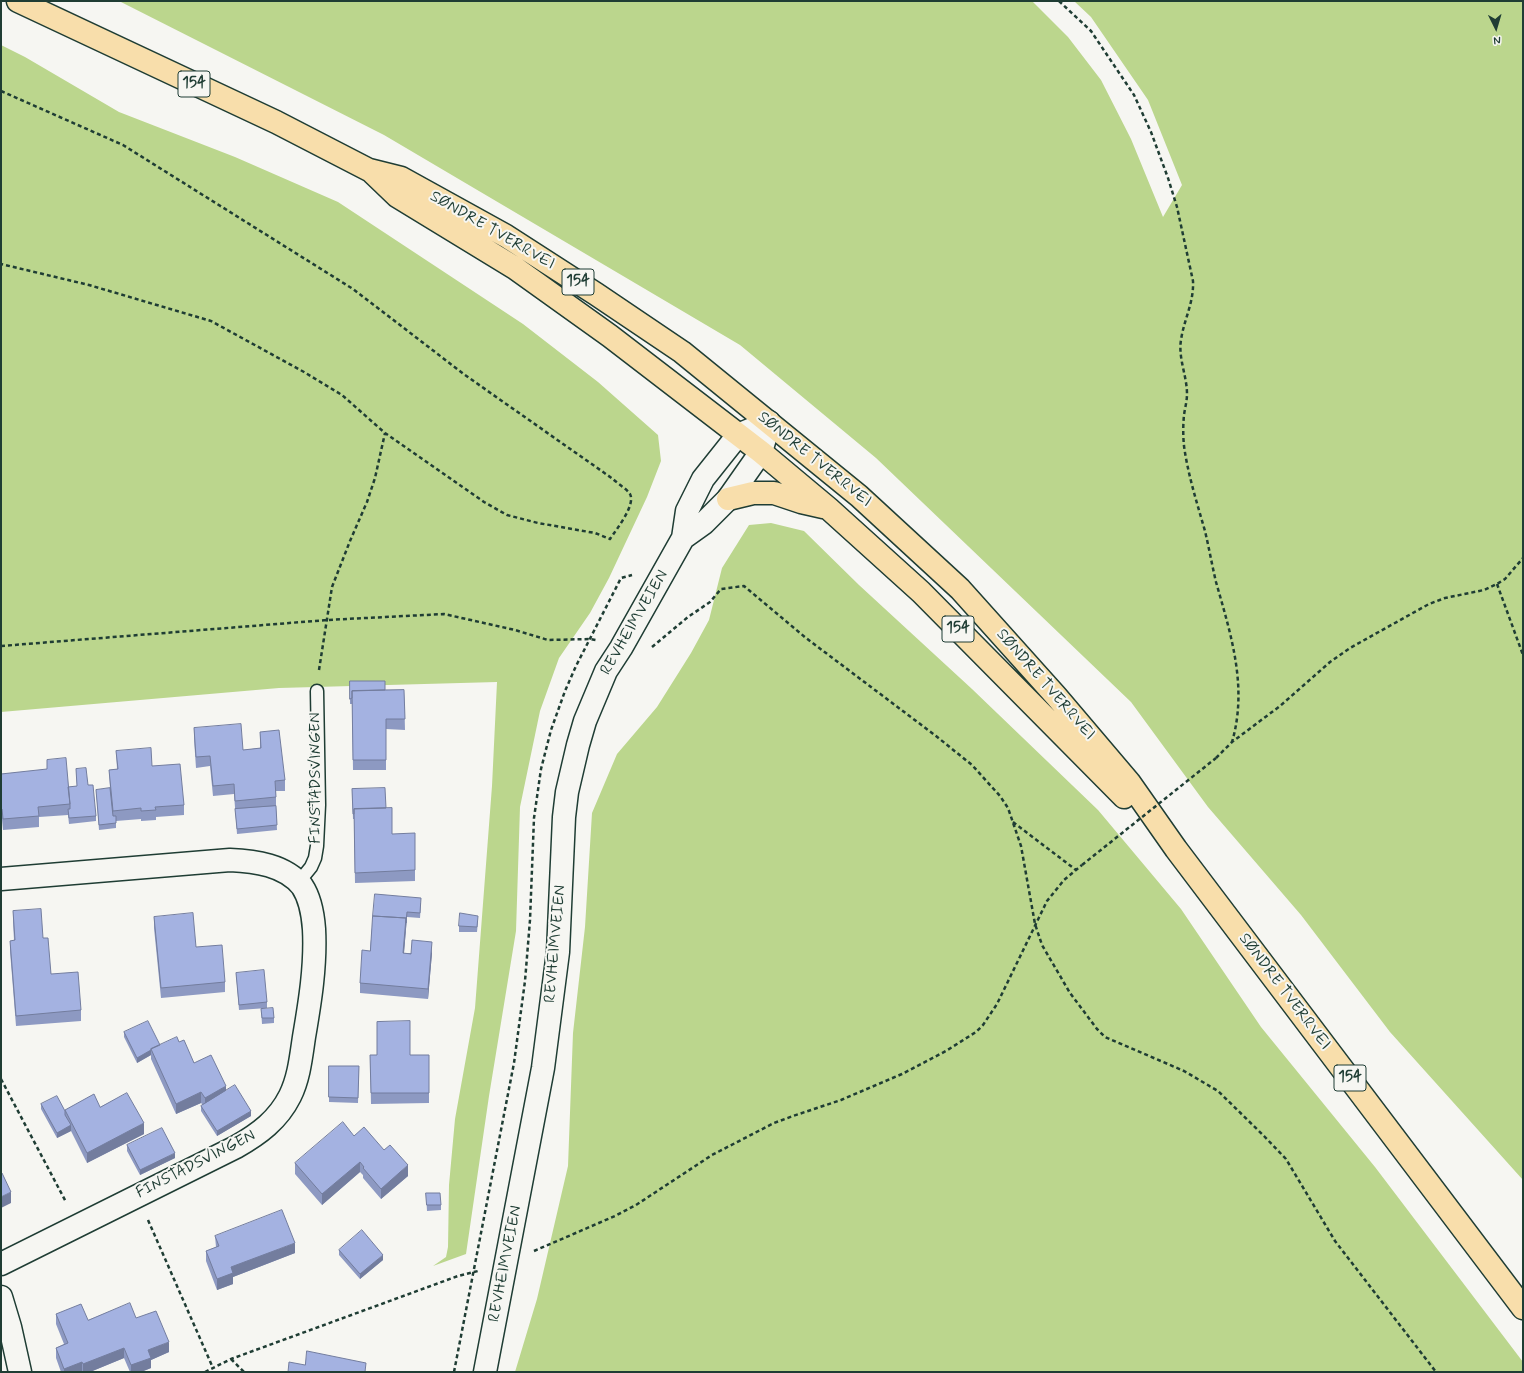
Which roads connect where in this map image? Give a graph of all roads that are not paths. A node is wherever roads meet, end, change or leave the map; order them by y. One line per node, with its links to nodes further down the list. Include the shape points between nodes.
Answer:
1 (18, 1): 2 (main road, SØNDRE TVERRVEI / 154, via 276,122)
2 (369, 170): 3 (main road, SØNDRE TVERRVEI / 154, via 401,178 506,236 682,352); 4 (main road, SØNDRE TVERRVEI / 154, via 397,196 515,268 610,336)
3 (769, 422): 4 (street, REVHEIMVEIEN); 5 (street, REVHEIMVEIEN); 10 (main road, SØNDRE TVERRVEI / 154, via 859,496 960,589 1129,782)
4 (738, 435): 5 (main road, SØNDRE TVERRVEI / 154); 8 (street, REVHEIMVEIEN, via 703,479 687,511)
5 (761, 452): 6 (street, REVHEIMVEIEN); 7 (main road, SØNDRE TVERRVEI / 154)
6 (728, 499): 7 (main road, 154, via 774,493); 8 (street, REVHEIMVEIEN, via 704,523)
7 (828, 508): 10 (main road, SØNDRE TVERRVEI / 154, via 921,592)
8 (683, 538): 17 (street, REVHEIMVEIEN, via 606,671 585,721 573,764 564,817 558,952 551,1014)
9 (317, 691): 12 (lane, FINSTADSVINGEN, via 317,846 311,867)
10 (1176, 848): 15 (main road, SØNDRE TVERRVEI / 154)
11 (1, 879): 12 (street, FINSTADSVINGEN, via 230,860 263,863)
12 (298, 882): 13 (street, FINSTADSVINGEN, via 306,893 314,927 315,944 308,1012 295,1084 290,1097 273,1121 255,1136)
13 (1, 1264)
14 (1, 1297): 16 (street)
15 (1523, 1308)
16 (20, 1372)
17 (485, 1372)

